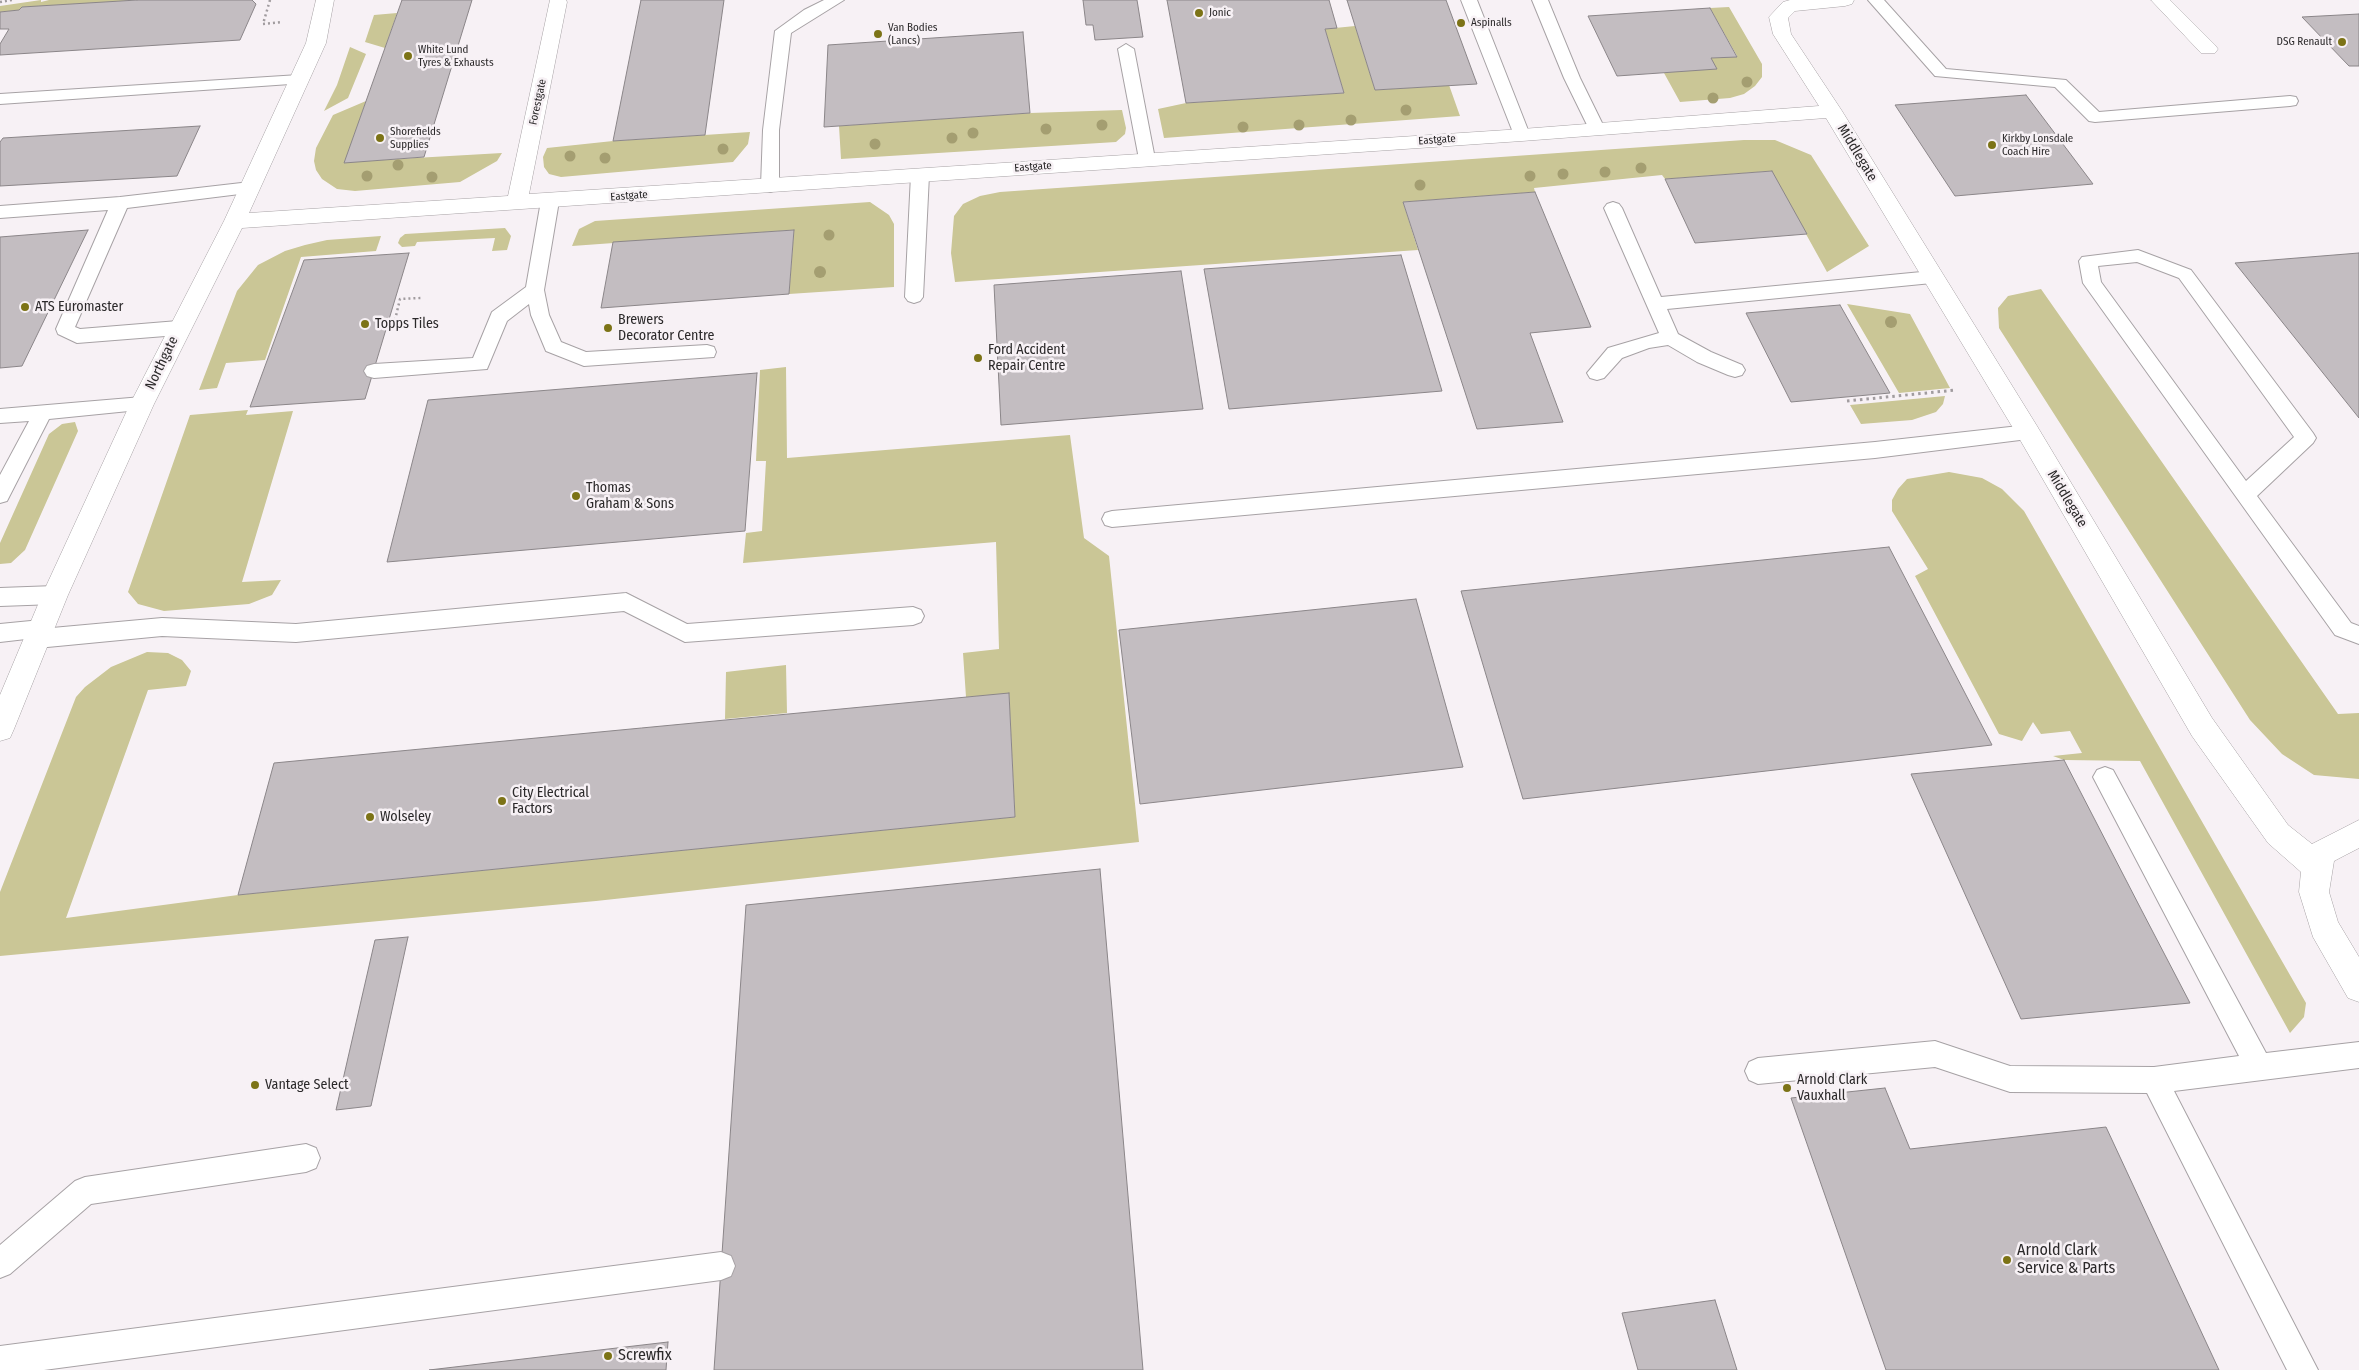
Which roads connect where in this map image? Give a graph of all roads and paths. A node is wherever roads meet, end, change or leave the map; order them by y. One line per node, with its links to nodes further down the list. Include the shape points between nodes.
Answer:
1 (12, 0): 9 (path)
2 (325, 0): 13 (street, Northgate, via 320,31)
3 (836, 0): 21 (lane, via 783,31 771,130)
4 (1468, 0): 18 (lane)
5 (1540, 0): 17 (lane)
6 (1845, 0): 16 (street, Middlegate, via 1790,6 1778,17 1782,34)
7 (1876, 0): 15 (lane, via 1941,73 2060,83 2095,117)
8 (2160, 0): 12 (street)
9 (0, 2)
10 (558, 2): 24 (street, Forestgate)
11 (1126, 49): 19 (lane)
12 (2208, 49)
13 (299, 80): 14 (lane); 22 (street, Northgate)
14 (0, 99)
15 (2290, 101)
16 (1832, 111): 17 (street, Eastgate); 29 (street, Middlegate)
17 (1597, 129): 18 (street, Eastgate)
18 (1522, 134): 19 (street, Eastgate)
19 (1147, 159): 20 (street, Eastgate)
20 (920, 175): 21 (street, Eastgate); 31 (lane)
21 (770, 186): 23 (street, Eastgate)
22 (250, 188): 25 (lane); 28 (street, Northgate)
23 (550, 201): 24 (street, Eastgate); 30 (lane)
24 (517, 202): 28 (street, Eastgate)
25 (120, 203): 27 (lane); 35 (lane, via 65,329 77,336)
26 (1613, 208): 33 (lane)
27 (0, 212)
28 (234, 221): 35 (street, Northgate)
29 (1932, 277): 33 (lane); 46 (street, Middlegate)
30 (535, 290): 37 (lane, via 540,315 554,346 584,358); 39 (lane, via 499,317 480,364)
31 (914, 297)
32 (421, 298): 34 (path, via 400,299 395,320)
33 (1656, 304): 36 (lane)
34 (390, 320)
35 (178, 328): 43 (street, Northgate)
36 (1670, 338): 38 (lane); 40 (lane, via 1615,353)
37 (708, 352)
38 (1735, 370)
39 (374, 371)
40 (1598, 373)
41 (1953, 389): 42 (path)
42 (1848, 401)
43 (142, 404): 44 (lane); 50 (street, Northgate)
44 (42, 414): 45 (lane); 48 (lane)
45 (0, 416)
46 (2028, 432): 49 (lane, via 1875,450); 59 (street, Middlegate, via 2202,726 2278,834)
47 (2245, 494): 47 (lane, via 2092,283 2088,260 2138,256 2185,274 2306,438); 55 (lane, via 2343,628)
48 (0, 495)
49 (1112, 519)
50 (55, 595): 51 (lane); 54 (street, Northgate)
51 (0, 597)
52 (913, 616): 54 (lane, via 685,633 626,602 296,633 162,627)
53 (0, 633): 54 (lane)
54 (39, 634): 56 (street, Northgate)
55 (2359, 635)
56 (0, 729)
57 (2106, 777): 62 (lane)
58 (2359, 833): 59 (street, via 2324,852)
59 (2317, 866): 60 (street, via 2314,892 2324,927)
60 (2359, 987)
61 (2359, 1055): 62 (lane)
62 (2260, 1067): 64 (lane)
63 (1758, 1071): 64 (lane, via 1935,1054 2010,1078)
64 (2154, 1080): 69 (lane)
65 (306, 1158): 66 (lane, via 85,1191)
66 (0, 1264)
67 (721, 1266): 68 (lane)
68 (0, 1361)
69 (2303, 1370)

